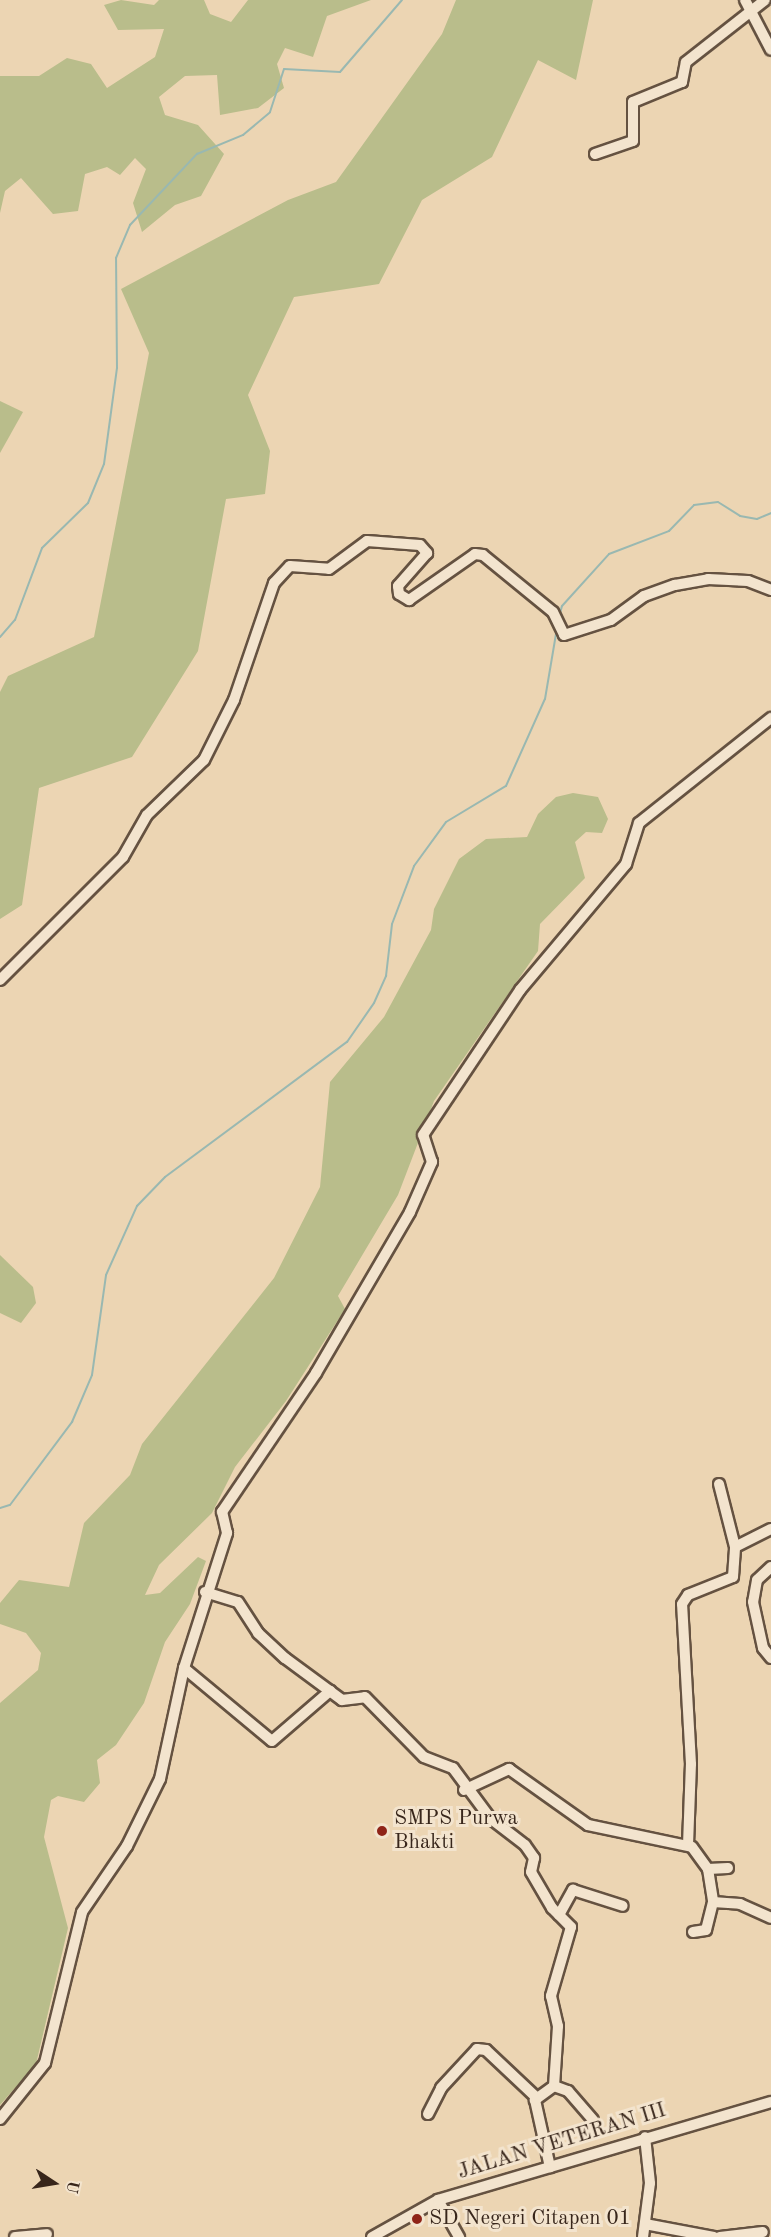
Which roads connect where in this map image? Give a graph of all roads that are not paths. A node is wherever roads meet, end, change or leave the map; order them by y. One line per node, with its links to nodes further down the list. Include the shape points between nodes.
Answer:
1 (745, 0): 3 (street)
2 (765, 0): 3 (street)
3 (752, 11): 4 (street); 5 (street, via 686,62 684,80 633,102 633,141)
4 (771, 50)
5 (595, 154)
6 (771, 590): 8 (street, via 748,581 708,579 675,585 644,596 611,620 564,635 553,612 483,555 475,554 409,600 399,594 398,586 428,553 420,545 367,541 329,569 290,566 271,591 234,700 204,760 147,815 123,857)
7 (771, 718): 13 (street, via 639,822 626,864 520,990 425,1132 422,1142 432,1162 417,1198 316,1374 222,1512 227,1531)
8 (0, 980)
9 (719, 1484): 11 (street)
10 (771, 1529): 11 (street)
11 (735, 1547): 18 (street, via 733,1576 688,1594 682,1604 691,1764)
12 (771, 1567): 14 (street, via 757,1580 753,1602 763,1648)
13 (205, 1592): 15 (street); 16 (street, via 238,1602 258,1633)
14 (771, 1658)
15 (184, 1668): 16 (street, via 272,1741); 30 (street, via 154,1793 127,1846 82,1912 52,2047)
16 (330, 1691): 17 (street, via 347,1702 365,1697 424,1757 453,1768)
17 (464, 1790): 18 (street, via 509,1769 588,1825); 23 (street, via 495,1824 525,1845 534,1860 531,1872)
18 (688, 1845): 20 (street)
19 (728, 1868): 20 (street)
20 (708, 1869): 21 (street)
21 (712, 1902): 24 (street, via 740,1904); 25 (street, via 706,1930)
22 (623, 1906): 23 (street, via 573,1890)
23 (559, 1915): 26 (street, via 571,1932 551,1996 558,2026)
24 (771, 1918)
25 (693, 1932)
26 (554, 2085): 27 (street); 31 (street, via 568,2091)
27 (537, 2098): 29 (street, via 486,2050 477,2049 441,2088); 33 (street)
28 (771, 2102): 32 (street, JALAN VETERAN III)
29 (428, 2114)
30 (0, 2119)
31 (593, 2120)
32 (645, 2137): 33 (street, JALAN VETERAN III); 35 (street, via 650,2183)
33 (550, 2167): 34 (street, JALAN VETERAN III)
34 (438, 2200): 36 (street, JALAN VETERAN III); 41 (street)
35 (645, 2224): 42 (street); 43 (street)
36 (387, 2232): 40 (street, JALAN VETERAN III)
37 (763, 2232): 44 (street)
38 (47, 2234): 39 (street)
39 (15, 2237)
40 (372, 2237)
41 (459, 2237)
42 (643, 2237)
43 (714, 2237)
44 (720, 2237)

